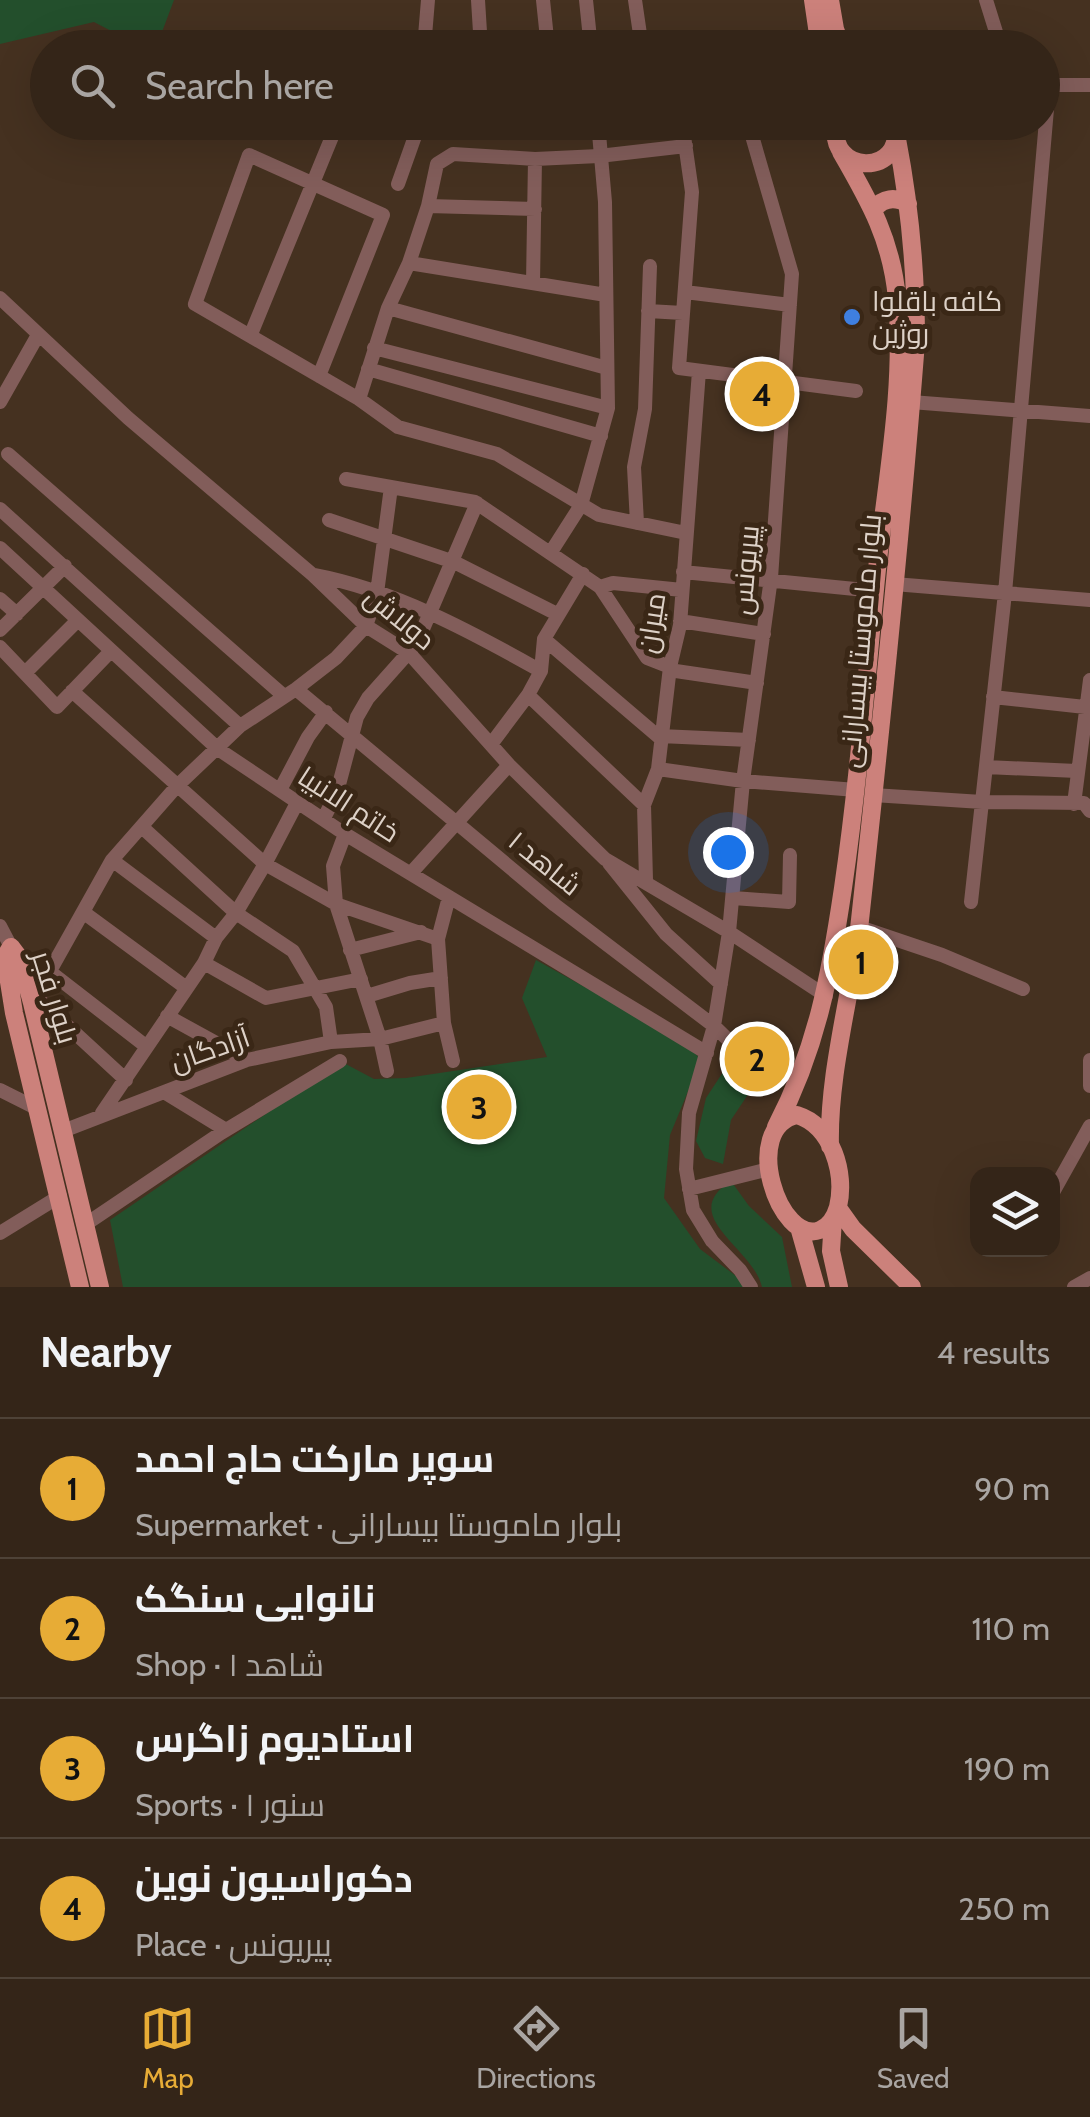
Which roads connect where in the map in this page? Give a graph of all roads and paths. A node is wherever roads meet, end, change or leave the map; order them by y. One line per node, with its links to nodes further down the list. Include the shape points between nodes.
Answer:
1 (428, 0): 9 (street)
2 (478, 0): 10 (street)
3 (542, 0): 11 (street)
4 (586, 0): 12 (street)
5 (635, 0): 13 (street)
6 (813, 0): 14 (main road)
7 (830, 0): 15 (main road)
8 (986, 0): 16 (street)
9 (426, 30)
10 (480, 30)
11 (546, 30)
12 (589, 30)
13 (639, 30)
14 (817, 30)
15 (835, 30)
16 (995, 30)
17 (1090, 85): 18 (street)
18 (1060, 86)
19 (331, 140): 32 (street)
20 (414, 140): 33 (street)
21 (599, 140): 30 (street)
22 (685, 140): 29 (street)
23 (753, 140): 44 (street, پیریونس, via 792,274)
24 (839, 140): 37 (main road, بلوار ماموستا بیسارانی)
25 (840, 140): 26 (main road, via 854,162 876,163 886,158)
26 (893, 140)
27 (897, 140): 34 (main road, بلوار ماموستا بیسارانی)
28 (1042, 140): 61 (street)
29 (686, 146): 30 (street); 41 (street, via 692,192)
30 (599, 156): 31 (street); 42 (street)
31 (536, 159): 35 (street, via 452,154 437,164); 36 (street)
32 (313, 184): 48 (street); 48 (street, via 249,155 195,304); 54 (street, via 383,215)
33 (398, 184)
34 (908, 204): 37 (main road, via 892,199); 59 (main road, بلوار ماموستا بیسارانی, via 916,290)
35 (428, 206): 36 (street); 38 (street)
36 (535, 209): 40 (street)
37 (874, 210): 86 (main road, بلوار ماموستا بیسارانی, via 889,252 899,340)
38 (409, 262): 40 (street); 45 (street)
39 (650, 266): 46 (street)
40 (533, 284): 42 (street)
41 (684, 292): 44 (street); 47 (street)
42 (606, 295): 51 (street)
43 (0, 298): 49 (street, دولاش)
44 (790, 304): 55 (street, پیریونس)
45 (388, 308): 50 (street); 51 (street)
46 (648, 311): 47 (street); 71 (street, via 645,408 634,467)
47 (683, 313): 53 (street, via 678,368)
48 (250, 334): 54 (street)
49 (38, 335): 58 (street); 80 (street, دولاش)
50 (374, 348): 52 (street); 60 (street)
51 (607, 368): 60 (street)
52 (368, 369): 57 (street); 63 (street)
53 (699, 371): 55 (street); 72 (street, میران)
54 (320, 376): 57 (street)
55 (783, 383): 56 (street); 81 (street, پیریونس)
56 (856, 392)
57 (359, 399): 68 (street, via 398,428 497,454)
58 (0, 402)
59 (911, 402): 61 (street); 82 (main road, بلوار ماموستا بیسارانی)
60 (608, 408): 63 (street)
61 (1020, 410): 62 (street); 88 (street)
62 (1090, 416)
63 (601, 436): 68 (street)
64 (8, 454): 109 (street, شاهد ۱)
65 (346, 479): 66 (street)
66 (391, 487): 67 (street); 73 (street)
67 (477, 504): 75 (street); 76 (street)
68 (580, 505): 71 (street); 75 (street)
69 (0, 509): 77 (street)
70 (328, 520): 73 (street)
71 (637, 523): 72 (street)
72 (686, 532): 78 (street, میران)
73 (383, 538): 76 (street); 87 (street)
74 (0, 548): 84 (street, خاتم الانبیا)
75 (551, 552): 79 (street)
76 (452, 562): 92 (street); 93 (street)
77 (65, 566): 84 (street); 114 (street)
78 (683, 572): 81 (street); 85 (street, میران)
79 (583, 574): 83 (street); 93 (street)
80 (313, 575): 87 (street); 96 (street, دولاش)
81 (771, 578): 86 (street); 98 (street, پیریونس)
82 (894, 584): 88 (street); 127 (main road, بلوار ماموستا بیسارانی)
83 (600, 587): 85 (street); 103 (street, via 647,658)
84 (43, 590): 91 (street); 95 (street, خاتم الانبیا)
85 (682, 590): 94 (street, میران)
86 (875, 590): 127 (main road, بلوار ماموستا بیسارانی)
87 (376, 593): 92 (street); 96 (street)
88 (1005, 593): 90 (street); 111 (street)
89 (0, 599): 91 (street)
90 (1090, 600)
91 (17, 614): 97 (street)
92 (429, 614): 102 (street); 104 (street)
93 (556, 614): 99 (street)
94 (680, 621): 98 (street); 103 (street, میران)
95 (77, 622): 101 (street, خاتم الانبیا); 105 (street)
96 (366, 626): 102 (street, دولاش); 109 (street)
97 (0, 630)
98 (764, 634): 107 (street, پیریونس)
99 (544, 639): 104 (street); 116 (street)
100 (0, 648): 105 (street)
101 (110, 652): 108 (street); 119 (street, خاتم الانبیا)
102 (409, 653): 115 (street, via 368,698); 118 (street, دولاش)
103 (669, 668): 107 (street); 116 (street, میران)
104 (541, 671): 110 (street)
105 (25, 673): 108 (street, via 57,707)
106 (1090, 680): 112 (street)
107 (757, 684): 117 (street, پیریونس)
108 (72, 691): 125 (street)
109 (290, 692): 113 (street, شاهد ۱); 114 (street)
110 (528, 695): 118 (street); 131 (street)
111 (993, 697): 112 (street); 121 (street)
112 (1087, 709): 123 (street)
113 (326, 712): 115 (street, شاهد ۱); 126 (street)
114 (240, 726): 119 (street)
115 (354, 736): 132 (street); 133 (street, شاهد ۱)
116 (660, 737): 117 (street); 122 (street, میران)
117 (748, 740): 124 (street, پیریونس)
118 (492, 744): 120 (street, دولاش)
119 (218, 748): 125 (street); 126 (street, خاتم الانبیا)
120 (509, 766): 133 (street); 137 (street, دولاش)
121 (986, 767): 123 (street); 129 (street)
122 (658, 769): 124 (street); 131 (street, میران)
123 (1077, 771): 130 (street)
124 (743, 781): 127 (street); 143 (street, پیریونس)
125 (177, 786): 134 (street); 139 (street)
126 (280, 790): 128 (street, خاتم الانبیا)
127 (865, 792): 129 (street); 149 (main road, بلوار ماموستا بیسارانی); 165 (main road, بلوار ماموستا بیسارانی)
128 (298, 801): 132 (street, خاتم الانبیا); 139 (street)
129 (982, 802): 130 (street); 144 (street)
130 (1084, 803)
131 (644, 805): 141 (street, میران)
132 (324, 818): 135 (street, خاتم الانبیا)
133 (455, 822): 140 (street); 169 (street, شاهد ۱)
134 (143, 828): 138 (street); 147 (street)
135 (346, 834): 140 (street, خاتم الانبیا); 145 (street, via 333,866)
136 (790, 855): 143 (street, via 789,902)
137 (605, 859): 141 (street, دولاش); 160 (street, via 666,934)
138 (112, 860): 146 (street); 152 (street)
139 (265, 864): 145 (street); 147 (street)
140 (411, 873): 142 (street, خاتم الانبیا)
141 (646, 880): 151 (street, دولاش)
142 (449, 897): 153 (street); 173 (street, خاتم الانبیا)
143 (732, 898): 151 (street, پیریونس)
144 (971, 902)
145 (336, 904): 150 (street); 155 (street)
146 (83, 912): 157 (street); 161 (street)
147 (236, 914): 152 (street); 162 (street, via 293,951)
148 (0, 926): 154 (street)
149 (859, 927): 163 (street); 190 (main road, بلوار ماموستا بیسارانی)
150 (422, 932): 153 (street); 155 (street)
151 (730, 932): 160 (street, پیریونس); 165 (street, دولاش)
152 (216, 938): 156 (street)
153 (438, 939): 158 (street)
154 (11, 947): 166 (main road, بلوار فجر, via 5,957)
155 (350, 950): 159 (street)
156 (204, 964): 161 (street); 162 (street, via 266,998)
157 (50, 970): 166 (street); 172 (street)
158 (440, 978): 164 (street); 168 (street)
159 (361, 980): 162 (street); 164 (street)
160 (721, 984): 169 (street, پیریونس)
161 (186, 987): 167 (street)
162 (315, 987): 171 (street)
163 (1023, 989)
164 (366, 996): 170 (street)
165 (826, 996): 187 (main road, بلوار ماموستا بیسارانی, via 799,1083)
166 (23, 1005): 180 (street); 184 (main road, بلوار فجر); 189 (main road, بلوار فجر)
167 (167, 1016): 172 (street); 174 (street)
168 (444, 1023): 170 (street, آزادگان); 175 (street)
169 (714, 1026): 173 (street, پیریونس); 179 (street, شاهد ۱)
170 (380, 1039): 171 (street, آزادگان); 178 (street)
171 (331, 1042): 174 (street, آزادگان)
172 (147, 1048): 180 (street)
173 (707, 1053): 193 (street, پیریونس, via 689,1113)
174 (247, 1060): 183 (street, آزادگان)
175 (453, 1060)
176 (1090, 1060): 181 (street)
177 (340, 1061): 188 (street)
178 (387, 1071)
179 (763, 1074)
180 (126, 1080): 185 (street)
181 (1090, 1086)
182 (0, 1090): 184 (street)
183 (164, 1092): 185 (street, آزادگان); 188 (street)
184 (38, 1109): 194 (main road, بلوار فجر)
185 (102, 1114): 189 (street, آزادگان)
186 (1090, 1126): 192 (street)
187 (776, 1128): 190 (main road, via 797,1115 810,1119); 191 (main road)
188 (226, 1130): 197 (street)
189 (63, 1131): 197 (main road, بلوار فجر)
190 (830, 1146): 195 (main road, via 841,1186)
191 (769, 1169): 193 (street); 198 (main road, via 777,1201)
192 (1060, 1180)
193 (689, 1189): 202 (street, via 692,1210)
194 (60, 1196): 196 (street); 200 (main road, بلوار فجر)
195 (836, 1214): 198 (main road, via 824,1229); 204 (main road, via 831,1252); 205 (main road)
196 (3, 1224)
197 (86, 1224): 201 (main road, بلوار فجر)
198 (799, 1227): 203 (main road)
199 (1090, 1278): 206 (street)
200 (80, 1287)
201 (100, 1287)
202 (751, 1287)
203 (816, 1287)
204 (839, 1287)
205 (912, 1287)
206 (1074, 1287)

